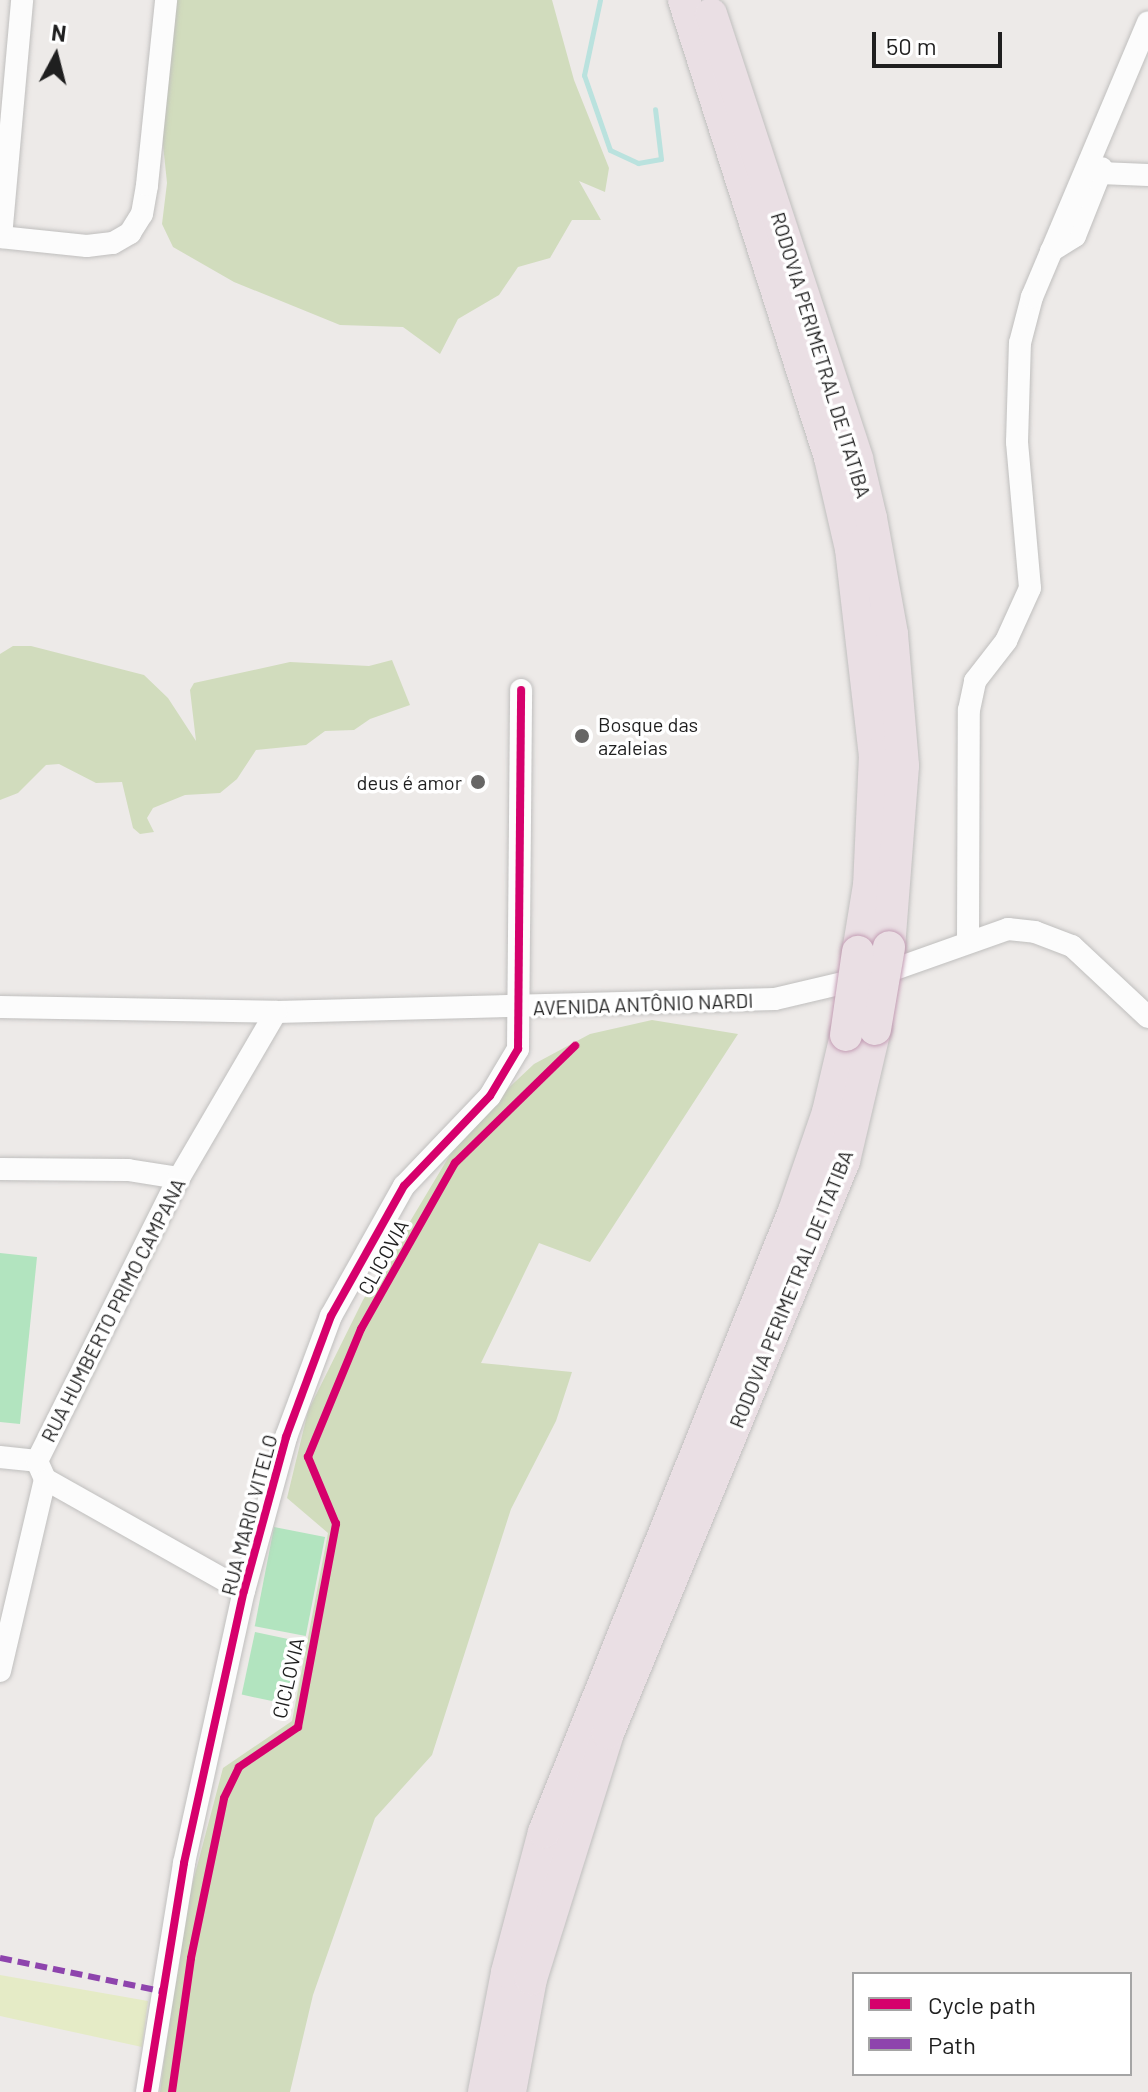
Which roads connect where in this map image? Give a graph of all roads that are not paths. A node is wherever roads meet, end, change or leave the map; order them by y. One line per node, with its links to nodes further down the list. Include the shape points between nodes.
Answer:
1 (22, 0): 11 (street)
2 (166, 0): 11 (street, via 144,200 130,233 113,243 87,246)
3 (662, 0): 7 (highway)
4 (684, 0): 7 (highway, RODOVIA PERIMETRAL DE ITATIBA)
5 (706, 0): 15 (highway, RODOVIA PERIMETRAL DE ITATIBA, via 857,459 874,532 892,634 903,766)
6 (1148, 22): 8 (street)
7 (707, 80): 15 (highway, RODOVIA PERIMETRAL DE ITATIBA, via 830,458 851,549 875,755 869,885)
8 (1123, 82): 9 (street, via 1126,109); 12 (street)
9 (1100, 173): 10 (street); 12 (street, via 1075,236)
10 (1148, 175)
11 (1, 237)
12 (1051, 251): 14 (street, via 1020,343 1016,389 1030,588 1006,641 975,681 969,710)
13 (521, 690): 17 (street, RUA MARIO VITELO)
14 (968, 942): 17 (street, AVENIDA ANTÔNIO NARDI, via 881,974 775,999); 19 (street, AVENIDA ANTÔNIO NARDI, via 1008,929 1035,932 1072,946)
15 (874, 949): 20 (highway, RODOVIA PERIMETRAL DE ITATIBA, bridge)
16 (0, 1007): 18 (street, AVENIDA ANTÔNIO NARDI)
17 (520, 1008): 18 (street, AVENIDA ANTÔNIO NARDI); 25 (street, RUA MARIO VITELO, via 518,1049 507,1076 404,1186 331,1316 286,1437)
18 (276, 1012): 22 (street, RUA HUMBERTO PRIMO CAMPANA)
19 (1148, 1017)
20 (860, 1032): 28 (highway, RODOVIA PERIMETRAL DE ITATIBA, via 794,1211 544,1832 507,1972); 29 (highway, RODOVIA PERIMETRAL DE ITATIBA, via 844,1161 608,1733 531,1979)
21 (0, 1169): 22 (street, via 128,1170)
22 (179, 1178): 24 (street, RUA HUMBERTO PRIMO CAMPANA)
23 (0, 1457): 24 (street)
24 (41, 1470): 25 (street); 26 (street, RUA HUMBERTO PRIMO CAMPANA, via 11,1644)
25 (244, 1591): 27 (street, RUA MARIO VITELO, via 184,1863)
26 (0, 1671)
27 (147, 2092)
28 (484, 2092)
29 (510, 2092)

